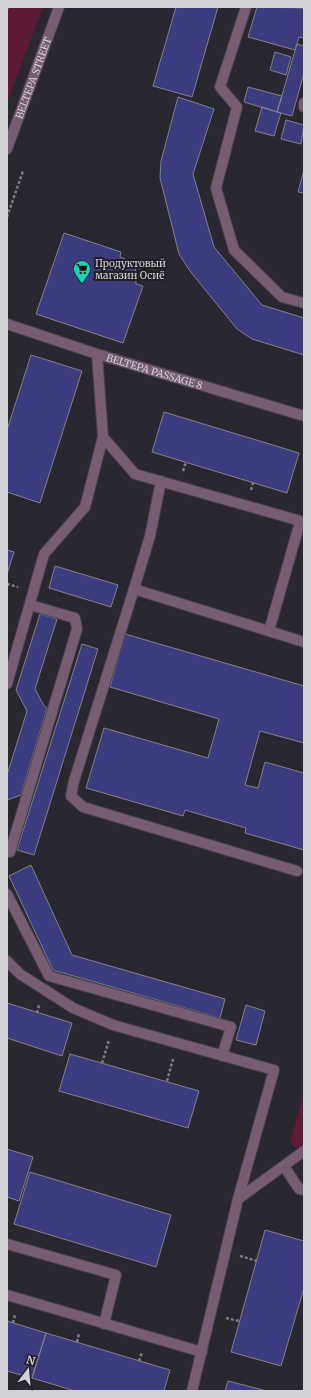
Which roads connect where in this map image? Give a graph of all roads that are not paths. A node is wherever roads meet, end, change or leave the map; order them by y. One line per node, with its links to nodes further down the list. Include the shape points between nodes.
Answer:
1 (59, 7): 5 (street, BELTEPA STREET)
2 (246, 7): 6 (street, via 220,87 238,107 216,188 234,250 282,298)
3 (304, 103): 4 (street)
4 (304, 107)
5 (7, 149)
6 (304, 304)
7 (7, 324): 8 (street, BELTEPA PASSAGE 8)
8 (97, 354): 9 (street, BELTEPA PASSAGE 8); 10 (street)
9 (304, 416)
10 (103, 437): 11 (street, via 135,474); 14 (street, via 85,507 44,554)
11 (161, 481): 12 (street); 13 (street, via 150,536)
12 (302, 522): 15 (street)
13 (134, 589): 15 (street); 21 (street, via 71,796 83,807)
14 (30, 605): 17 (street); 19 (street, via 75,618 77,629)
15 (269, 631): 16 (street)
16 (304, 642)
17 (7, 684)
18 (7, 824): 19 (street)
19 (18, 827): 20 (street)
20 (10, 852)
21 (297, 871)
22 (7, 894): 24 (street, via 49,976 231,1027)
23 (7, 961): 24 (street, via 20,974 73,1008 113,1025)
24 (222, 1056): 28 (street, via 274,1070)
25 (304, 1151): 26 (street)
26 (284, 1166): 27 (street, via 299,1189); 28 (street)
27 (304, 1190)
28 (238, 1199): 32 (street)
29 (7, 1244): 31 (street, via 116,1275)
30 (7, 1295): 31 (street)
31 (104, 1324): 32 (street)
32 (202, 1352): 33 (street)
33 (192, 1391)

